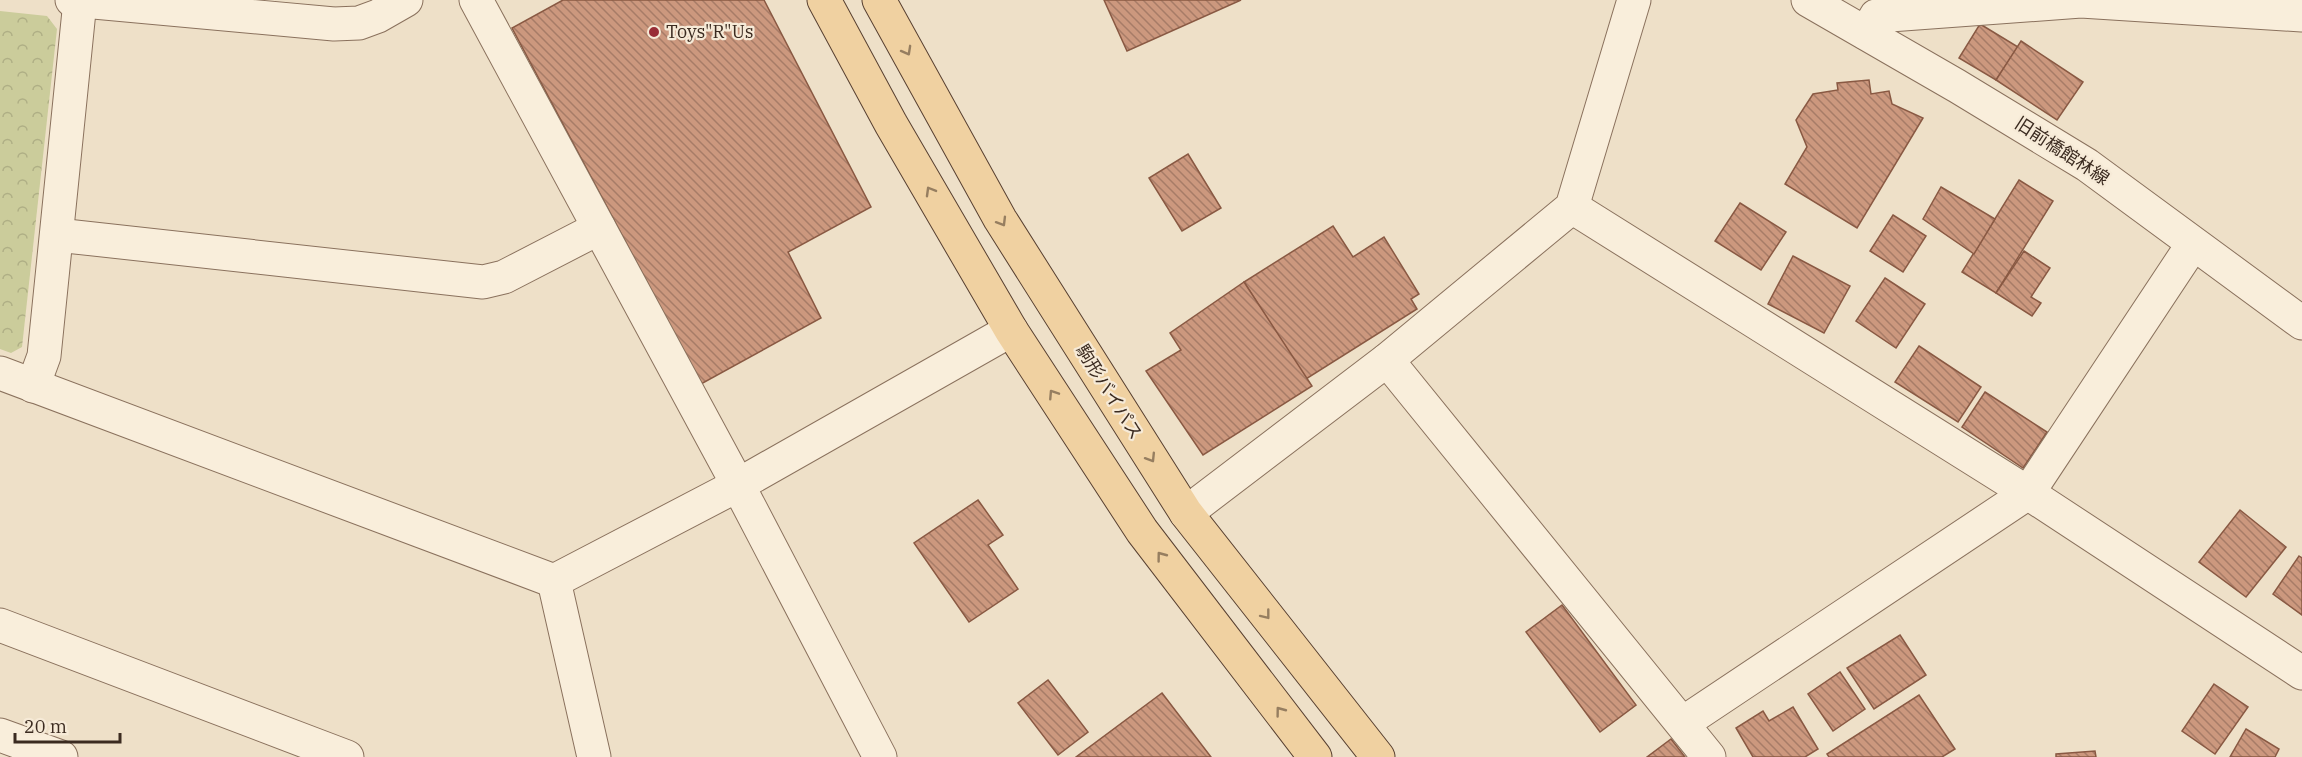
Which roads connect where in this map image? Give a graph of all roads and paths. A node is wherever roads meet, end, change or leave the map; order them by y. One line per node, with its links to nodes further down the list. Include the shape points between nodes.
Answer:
1 (72, 0): 9 (street)
2 (406, 0): 9 (street, via 358,23 334,24)
3 (476, 0): 13 (street)
4 (824, 0): 17 (main road, one-way to 4)
5 (879, 0): 23 (main road, 駒形バイパス, one-way to 23, via 1000,219)
6 (1634, 0): 12 (street)
7 (1808, 0): 11 (street, 旧前橋館林線)
8 (2081, 0): 10 (street); 11 (street, via 1876,16)
9 (80, 1): 14 (street)
10 (2302, 15)
11 (1866, 33): 15 (street, 旧前橋館林線, via 2087,165)
12 (1572, 207): 18 (street); 22 (street)
13 (599, 228): 14 (street, via 504,277 483,282); 21 (street)
14 (57, 235): 20 (street, via 44,356)
15 (2193, 244): 16 (street, 旧前橋館林線); 22 (street)
16 (2302, 323)
17 (1011, 330): 21 (street); 33 (main road, one-way to 17, via 1142,531)
18 (1387, 360): 23 (street); 27 (street)
19 (0, 373): 20 (street)
20 (33, 386): 24 (street)
21 (738, 485): 24 (street); 32 (street)
22 (2028, 494): 26 (street); 27 (street)
23 (1186, 513): 34 (main road, 駒形バイパス, one-way to 34)
24 (554, 581): 31 (street)
25 (0, 625): 30 (street)
26 (2302, 672)
27 (1683, 723): 35 (street)
28 (0, 735): 29 (street)
29 (61, 757)
30 (347, 757)
31 (594, 757)
32 (880, 757)
33 (1315, 757)
34 (1378, 757)
35 (1709, 757)

